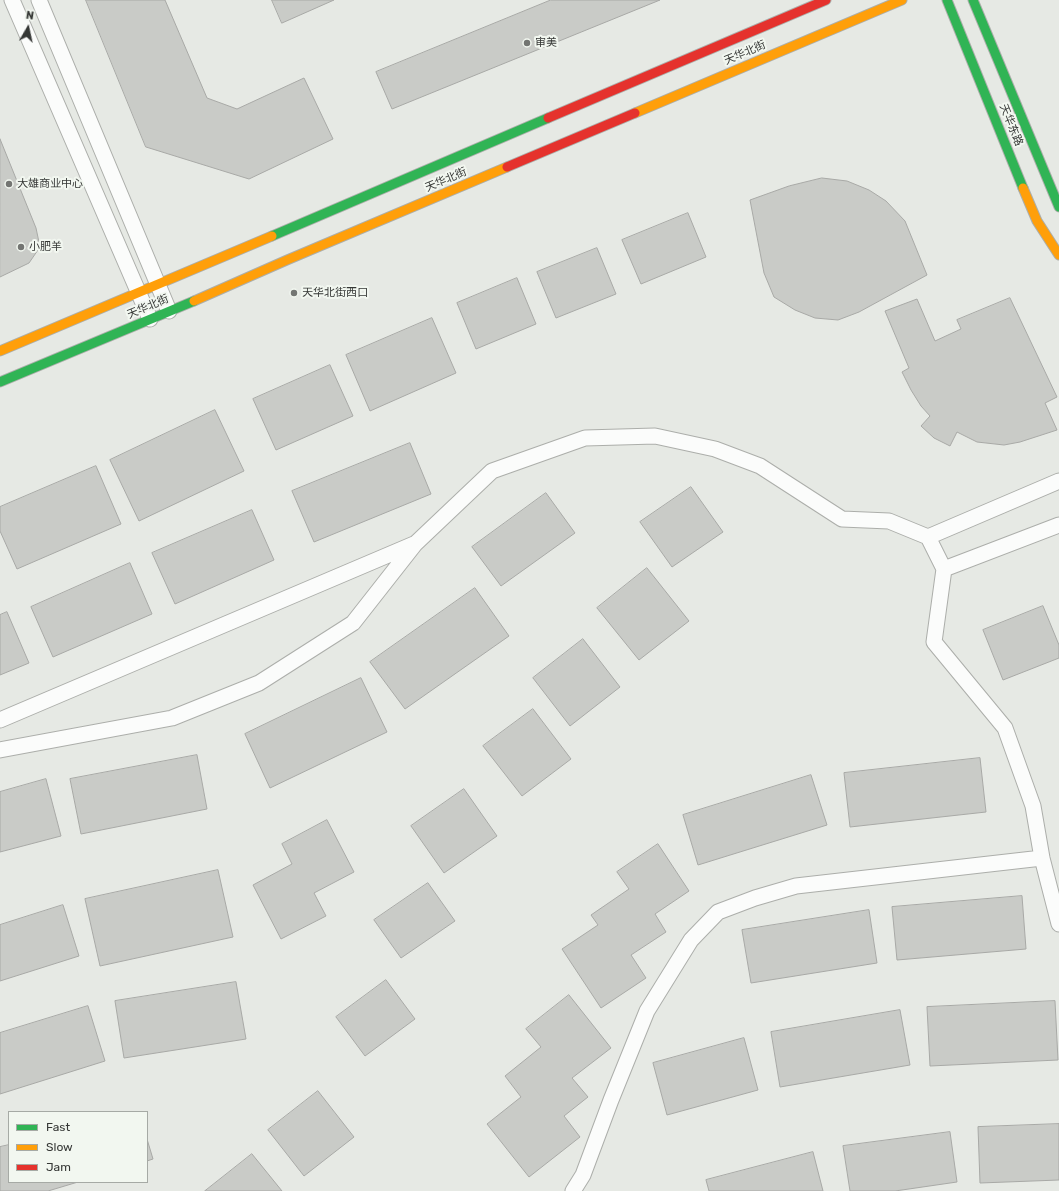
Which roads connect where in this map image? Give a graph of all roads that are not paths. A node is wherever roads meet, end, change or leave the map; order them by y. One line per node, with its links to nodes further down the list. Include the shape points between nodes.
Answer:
1 (12, 0): 10 (lane)
2 (39, 0): 9 (lane)
3 (826, 0): 9 (street, 天华北街)
4 (902, 0): 11 (street, 天华北街)
5 (947, 0): 8 (street, 天华东路, via 1037,221)
6 (973, 0): 7 (street, 天华东路)
7 (1059, 207)
8 (1059, 255)
9 (158, 285): 10 (street, 天华北街); 11 (lane)
10 (139, 293): 12 (lane); 13 (street, 天华北街)
11 (169, 311): 12 (street, 天华北街)
12 (150, 319): 14 (street, 天华北街)
13 (0, 351)
14 (0, 382)
15 (1059, 481): 17 (lane)
16 (1059, 525): 19 (lane)
17 (928, 537): 18 (lane, via 889,521 842,519 760,466 715,449 655,436 585,438 492,471); 19 (lane)
18 (415, 544): 20 (lane); 21 (lane, via 353,623 259,683 172,718)
19 (944, 569): 22 (lane, via 934,642 1005,728 1033,806)
20 (0, 720)
21 (0, 750)
22 (1042, 858): 23 (lane); 24 (lane, via 796,886 718,912 691,940 648,1011 583,1175)
23 (1059, 924)
24 (573, 1191)

